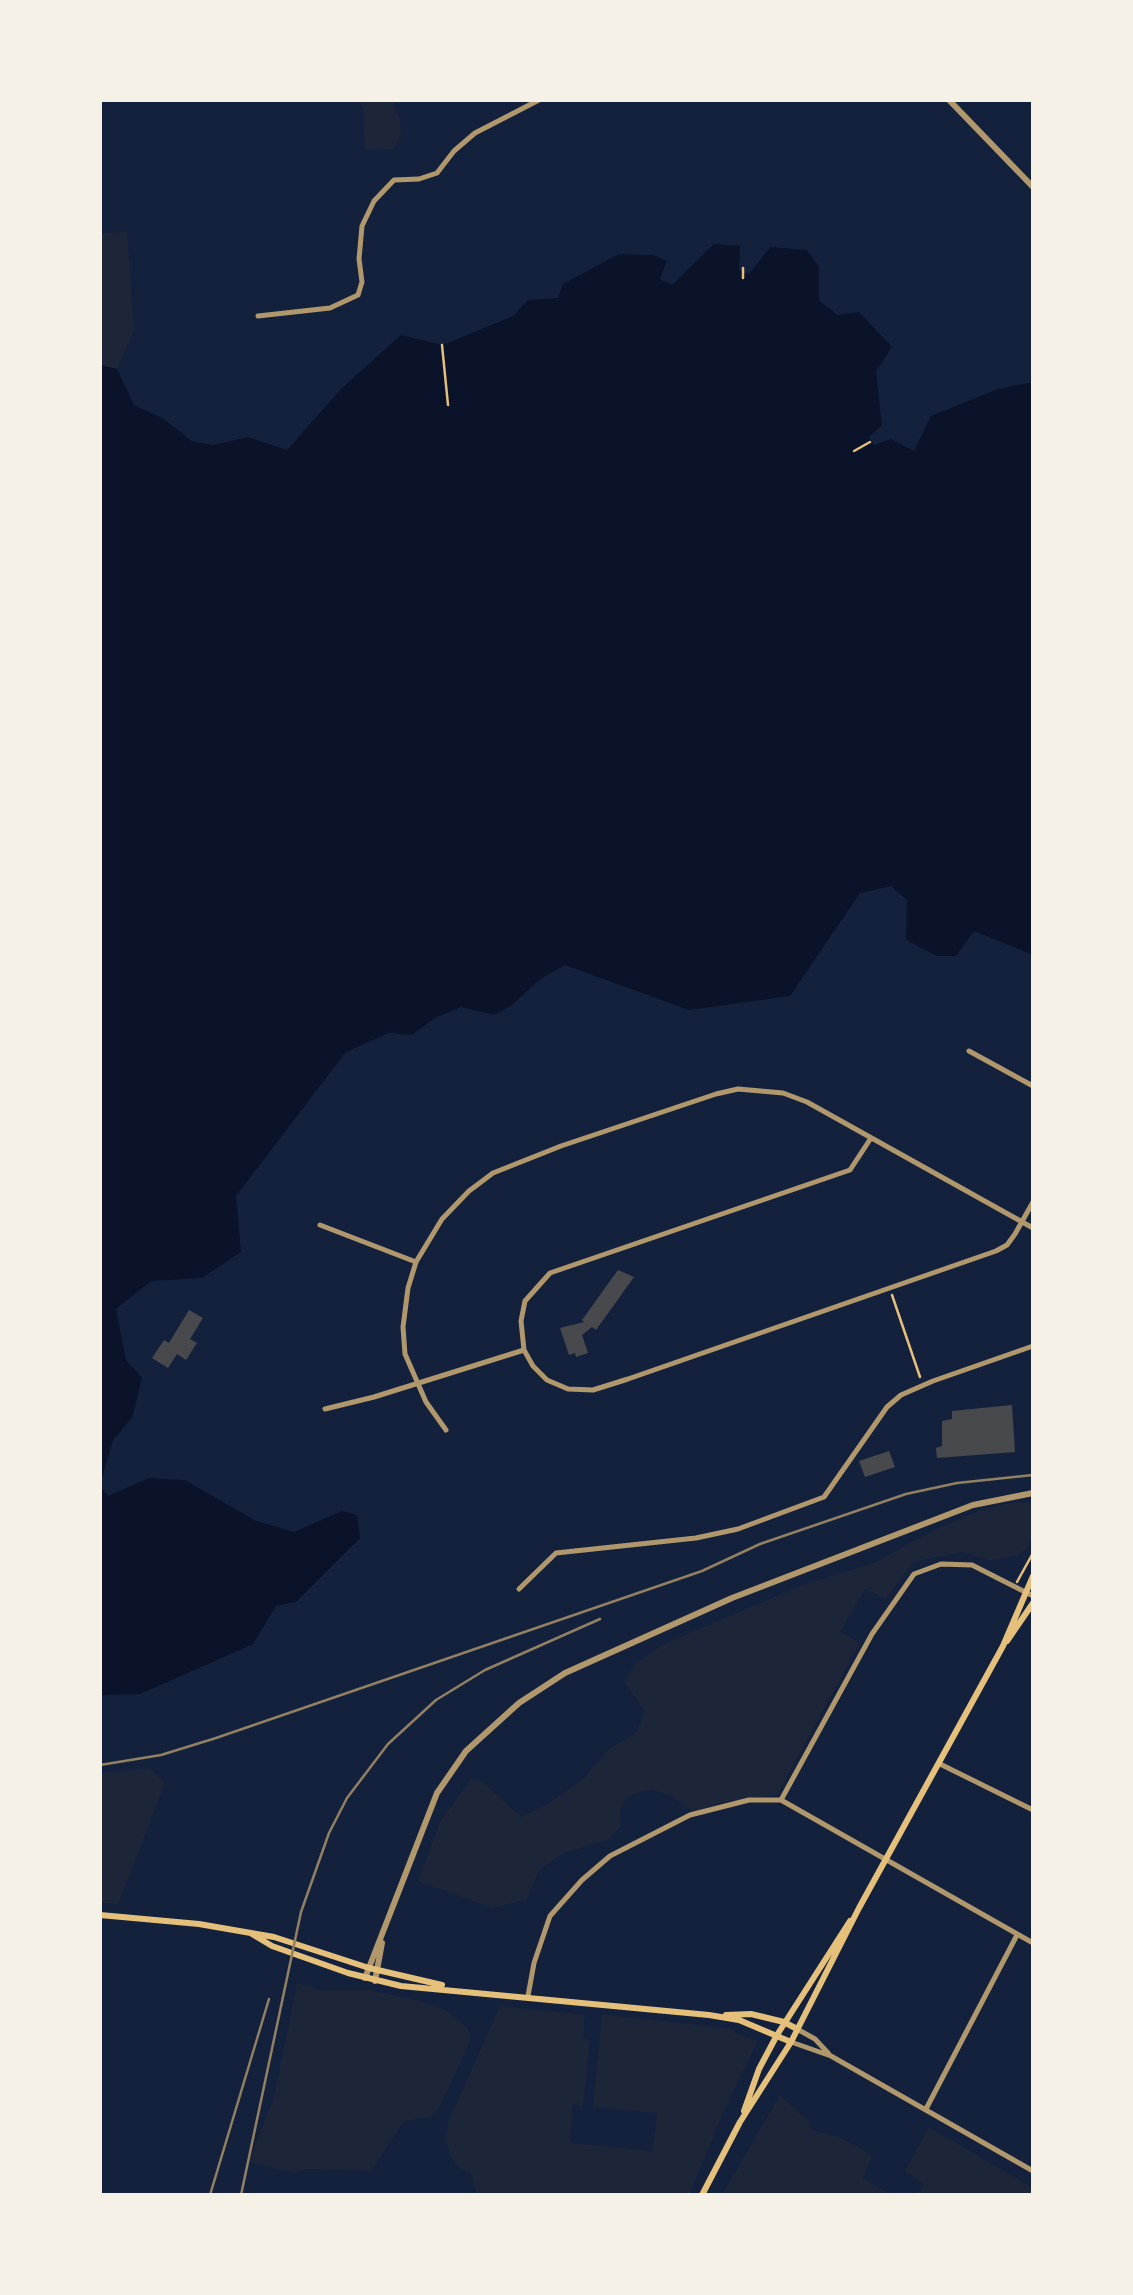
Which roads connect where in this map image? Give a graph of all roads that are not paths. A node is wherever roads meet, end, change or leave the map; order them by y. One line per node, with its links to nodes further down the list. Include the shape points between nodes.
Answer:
1 (539, 100): 4 (street, via 476,133 438,173 394,180 374,201 362,226 358,295 330,308)
2 (949, 100): 3 (street)
3 (1033, 188)
4 (258, 316)
5 (969, 1050): 6 (street)
6 (1033, 1086)
7 (870, 1138): 9 (street); 12 (street, via 783,1093 716,1094 493,1174 442,1219); 14 (street, via 850,1170 550,1273 525,1301)
8 (1033, 1202): 9 (street)
9 (1022, 1222): 11 (street); 14 (street, via 996,1251 593,1390 547,1380)
10 (320, 1225): 12 (street)
11 (1033, 1228)
12 (416, 1262): 15 (street, via 403,1327)
13 (1033, 1346): 20 (street, via 922,1384 887,1407 824,1498 696,1538 556,1554)
14 (524, 1350): 15 (street)
15 (416, 1382): 16 (street); 17 (street)
16 (325, 1408)
17 (446, 1430)
18 (1033, 1492): 29 (street, via 973,1505 748,1591 565,1672 519,1702 466,1751 437,1793)
19 (1033, 1576): 21 (main road)
20 (519, 1589)
21 (1031, 1595): 22 (main road); 22 (main road); 24 (street, via 972,1565 926,1567 914,1574 872,1634)
22 (1003, 1646): 23 (main road)
23 (940, 1764): 25 (street); 26 (main road)
24 (781, 1800): 26 (street); 38 (street, via 749,1800 690,1815 610,1856 550,1916)
25 (1033, 1810)
26 (885, 1861): 27 (main road); 30 (street)
27 (859, 1908): 40 (main road); 41 (main road)
28 (100, 1916): 31 (main road, via 200,1924)
29 (384, 1932): 33 (street); 34 (street)
30 (1017, 1935): 32 (street); 45 (street)
31 (273, 1941): 33 (main road); 35 (main road)
32 (1033, 1943)
33 (369, 1968): 34 (main road); 35 (street)
34 (378, 1970): 36 (street); 37 (main road)
35 (365, 1978): 36 (main road)
36 (375, 1981): 37 (main road)
37 (457, 1990): 38 (main road)
38 (528, 1996): 39 (main road)
39 (708, 2015): 40 (main road); 42 (main road)
40 (784, 2022): 41 (main road); 42 (main road)
41 (797, 2029): 43 (main road); 44 (street)
42 (777, 2035): 43 (main road); 46 (main road)
43 (791, 2042): 44 (street); 46 (main road)
44 (831, 2056): 45 (street)
45 (926, 2110): 47 (street)
46 (740, 2122): 48 (main road)
47 (1033, 2171)
48 (702, 2195)

